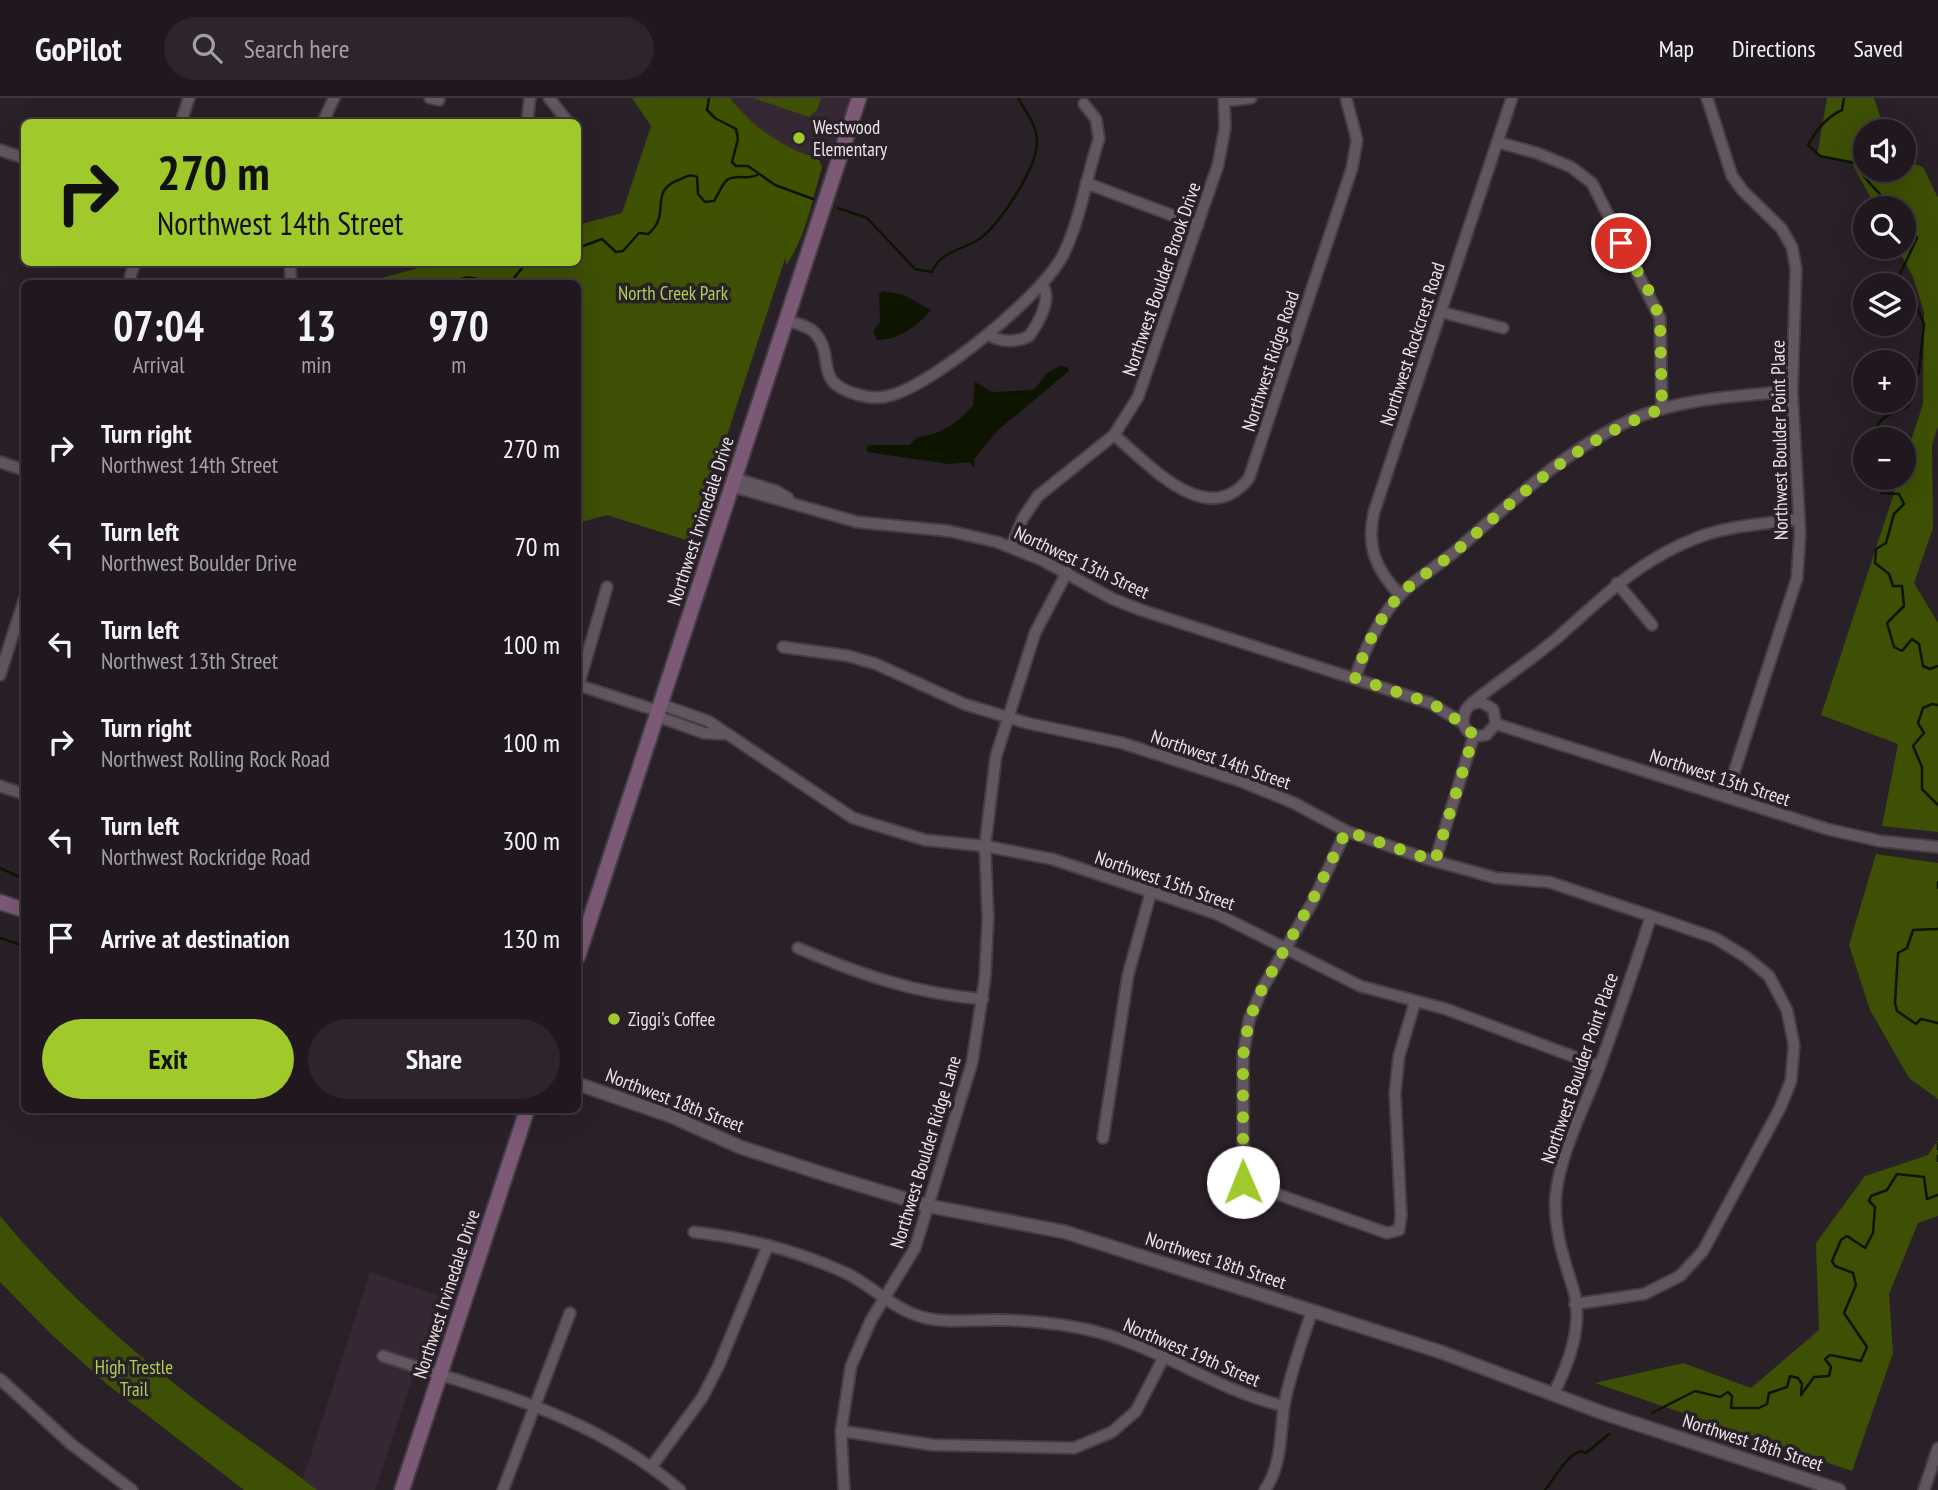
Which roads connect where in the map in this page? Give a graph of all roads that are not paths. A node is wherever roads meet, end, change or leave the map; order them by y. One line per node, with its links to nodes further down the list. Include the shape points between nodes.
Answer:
1 (189, 98): 12 (street)
2 (334, 98): 13 (street)
3 (530, 98): 14 (street)
4 (549, 98): 15 (street)
5 (859, 98): 23 (main road, Northwest Irvinedale Drive)
6 (1251, 98): 10 (street)
7 (1346, 98): 28 (street, Northwest Ridge Road, via 1357,140 1352,168 1249,478 1226,497 1198,496 1163,478)
8 (1512, 98): 16 (street, Northwest Rockcrest Road)
9 (1707, 98): 26 (street, Northwest Boulder Point Place, via 1732,176 1792,247 1796,269)
10 (1224, 100): 20 (street, Northwest Boulder Brook Drive, via 1223,147)
11 (1084, 104): 19 (street, via 1099,128)
12 (182, 119)
13 (324, 119)
14 (527, 119)
15 (566, 119)
16 (1497, 142): 22 (street, Northwest Rockcrest Road); 27 (street, via 1571,167 1592,183 1660,318)
17 (0, 150): 18 (street)
18 (21, 157)
19 (1086, 183): 20 (street); 21 (street, via 1063,255)
20 (1198, 225): 28 (street, Northwest Boulder Brook Drive, via 1147,377)
21 (1042, 285): 25 (street); 25 (street, via 1047,300 1029,336 998,340)
22 (1441, 312): 24 (street); 37 (street, Northwest Rockcrest Road, via 1370,530 1377,565)
23 (786, 320): 25 (street, via 818,336 833,383 867,397 903,391); 31 (main road, Northwest Irvinedale Drive)
24 (1503, 328)
25 (989, 334)
26 (1792, 391): 27 (street); 32 (street, Northwest Boulder Point Place)
27 (1662, 409): 37 (street, via 1594,440 1552,467)
28 (1114, 435): 33 (street, Northwest Boulder Brook Drive, via 1038,496)
29 (0, 462): 30 (street)
30 (21, 469)
31 (733, 482): 33 (street, Northwest 13th Street, via 776,491 857,522 949,531); 49 (main road, Northwest Irvinedale Drive)
32 (1799, 519): 35 (street, via 1700,537 1644,562); 56 (street, Northwest Boulder Point Place, via 1797,578)
33 (1011, 547): 34 (street, Northwest 13th Street)
34 (1067, 572): 44 (street, Northwest 13th Street, via 1102,594 1141,610); 50 (street, Northwest Boulder Ridge Lane, via 1035,632)
35 (1617, 583): 39 (street); 43 (street)
36 (607, 587): 42 (street)
37 (1400, 595): 44 (street, via 1365,648)
38 (21, 609): 41 (street)
39 (1652, 625)
40 (782, 647): 50 (street, Northwest 14th Street, via 876,664 937,694)
41 (0, 675)
42 (581, 676)
43 (1507, 677): 47 (street); 48 (street)
44 (1355, 678): 46 (street, Northwest 13th Street)
45 (581, 687): 49 (street, Northwest 15th Street)
46 (1430, 703): 47 (street, Northwest 13th Street); 51 (street, Northwest 13th Street)
47 (1470, 704): 48 (street, via 1480,702); 51 (street, via 1462,714)
48 (1493, 709): 52 (street)
49 (658, 711): 58 (street, Northwest 15th Street, via 708,721 853,818 925,840); 65 (main road, Northwest Irvinedale Drive)
50 (1007, 717): 57 (street, Northwest 14th Street, via 1122,743 1240,781); 58 (street, Northwest Boulder Ridge Lane, via 992,779)
51 (1463, 723): 53 (street)
52 (1496, 724): 53 (street, via 1486,735); 56 (street, Northwest 13th Street)
53 (1474, 735): 60 (street)
54 (0, 786): 55 (street)
55 (21, 793)
56 (1726, 797): 59 (street, Northwest 13th Street, via 1846,834)
57 (1346, 831): 60 (street, Northwest 14th Street); 67 (street)
58 (985, 846): 61 (street, Northwest 15th Street, via 1052,859); 68 (street, Northwest Boulder Ridge Lane, via 988,918)
59 (1938, 847)
60 (1435, 861): 64 (street, Northwest 14th Street, via 1496,878 1549,882)
61 (1151, 892): 67 (street, Northwest 15th Street, via 1217,915); 73 (street, via 1128,975)
62 (0, 902): 63 (main road)
63 (21, 909)
64 (1651, 916): 70 (street, Northwest Boulder Point Place); 78 (street, Northwest 14th Street, via 1715,938 1769,976 1787,1010 1794,1045 1791,1081 1717,1227 1680,1276 1644,1294)
65 (581, 947)
66 (798, 948): 68 (street, via 906,988)
67 (1285, 949): 69 (street, Northwest 15th Street, via 1360,986); 69 (street, via 1249,1020 1243,1056 1243,1182 1387,1233 1399,1230 1401,1216 1395,1093 1399,1056)
68 (983, 999): 74 (street, Northwest Boulder Ridge Lane, via 964,1096)
69 (1415, 1002): 70 (street, Northwest 15th Street, via 1446,1009)
70 (1600, 1066): 78 (street, Northwest Boulder Point Place, via 1562,1162 1556,1195 1557,1229)
71 (581, 1085): 74 (street, Northwest 18th Street, via 671,1116 740,1147)
72 (526, 1113): 83 (main road, Northwest Irvinedale Drive)
73 (1102, 1138)
74 (929, 1206): 77 (street, Northwest Boulder Ridge Lane, via 915,1248); 79 (street, Northwest 18th Street, via 1065,1232)
75 (694, 1232): 76 (street, Northwest 19th Street)
76 (768, 1245): 77 (street, Northwest 19th Street, via 833,1268); 90 (street, via 713,1376 695,1409)
77 (886, 1298): 82 (street, Northwest 19th Street, via 927,1318 1054,1323 1102,1334); 88 (street, Northwest Boulder Ridge Lane, via 851,1367)
78 (1575, 1304): 85 (street, Northwest Boulder Point Place, via 1573,1349)
79 (1312, 1311): 85 (street, Northwest 18th Street, via 1471,1362); 87 (street)
80 (570, 1313): 86 (street)
81 (383, 1356): 83 (street)
82 (1164, 1357): 87 (street, Northwest 19th Street, via 1232,1391); 88 (street, via 1136,1411 1112,1432 1074,1448 933,1445)
83 (440, 1374): 86 (street); 92 (main road, Northwest Irvinedale Drive)
84 (0, 1379): 91 (street, via 71,1444)
85 (1553, 1395): 97 (street, Northwest 18th Street)
86 (537, 1406): 90 (street, via 618,1443); 93 (street)
87 (1284, 1406): 96 (street, via 1279,1451)
88 (841, 1431): 95 (street, Northwest Boulder Ridge Lane)
89 (1938, 1448): 98 (street)
90 (652, 1466): 94 (street)
91 (132, 1490)
92 (402, 1490)
93 (503, 1490)
94 (680, 1490)
95 (844, 1490)
96 (1265, 1490)
97 (1839, 1490)
98 (1924, 1490)

